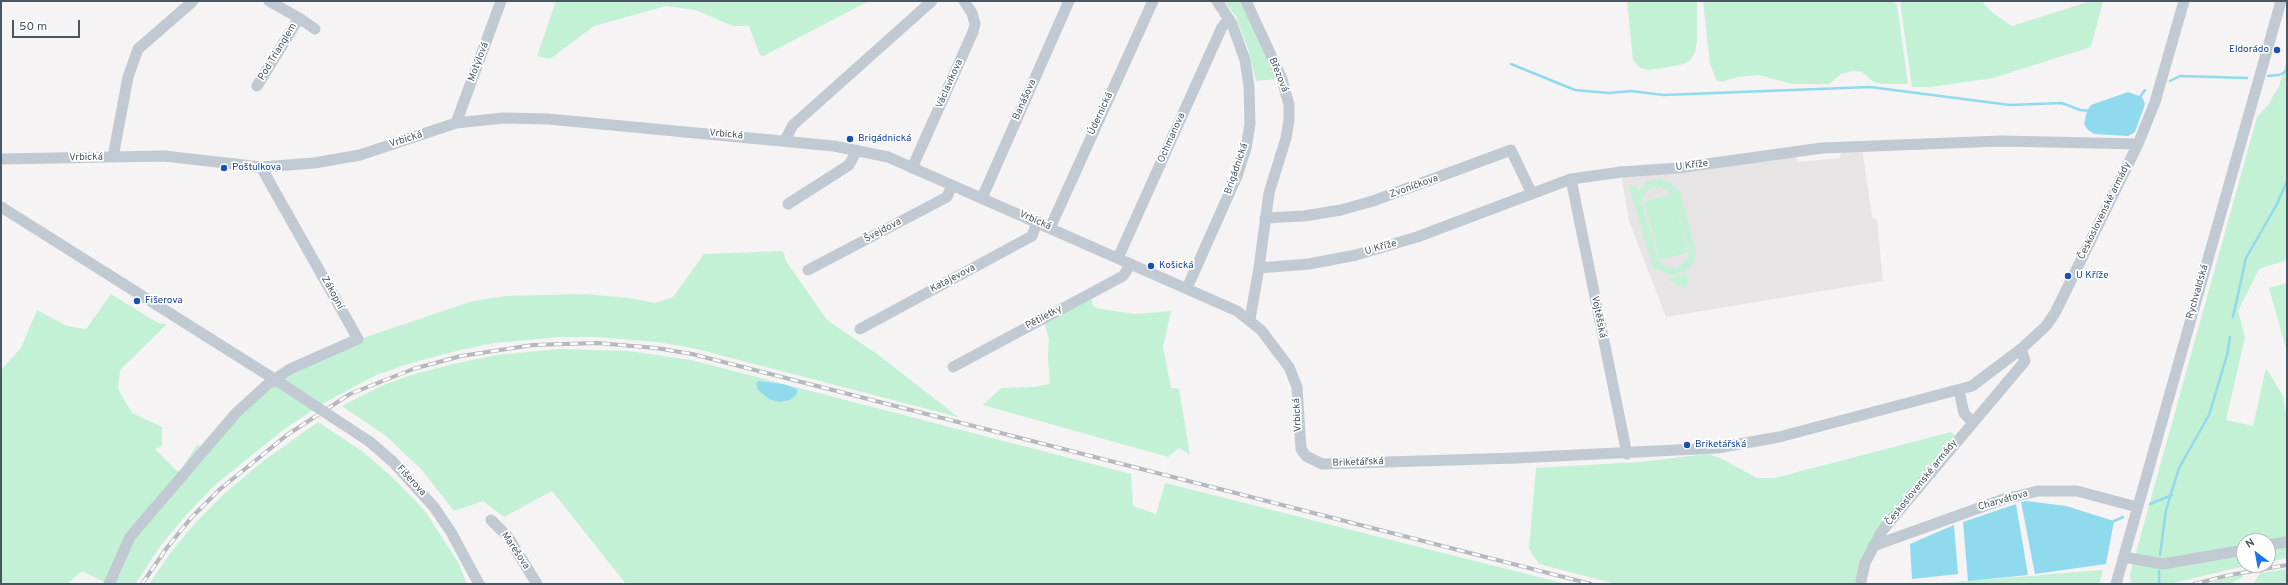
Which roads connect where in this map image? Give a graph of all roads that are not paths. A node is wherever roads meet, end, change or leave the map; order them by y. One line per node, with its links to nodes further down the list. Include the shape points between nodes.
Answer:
1 (193, 1): 20 (street, via 138,49 128,77)
2 (269, 1): 12 (street, Pod Trianglem)
3 (501, 1): 16 (street, Motýlová)
4 (932, 1): 17 (street, via 793,125)
5 (964, 1): 23 (street, Václavíkova, via 972,13 975,24 973,32)
6 (1069, 1): 27 (street, Banášova)
7 (1153, 1): 32 (street, Údernická)
8 (1217, 1): 13 (street, Brigádnická)
9 (1246, 1): 30 (street, Březová, via 1282,80 1289,104 1289,120 1269,193)
10 (2184, 1): 18 (street, Československé armády, via 2155,102)
11 (2281, 1): 47 (street, Rychvaldská)
12 (299, 18): 14 (street, Pod Trianglem); 15 (street, Pod Trianglem)
13 (1229, 19): 33 (street, Ochmanova, via 1222,27); 37 (street, Brigádnická, via 1245,60 1251,104 1249,130 1237,176)
14 (315, 29)
15 (257, 86)
16 (456, 123): 17 (street, Vrbická, via 504,118 548,119); 22 (street, Vrbická, via 360,155 314,163)
17 (785, 140): 19 (street, Vrbická)
18 (2138, 144): 24 (street, U Kříže, via 2001,141 1822,148 1678,168); 40 (street, Československé armády, via 2054,313 2046,326)
19 (857, 150): 23 (street, Vrbická, via 888,157); 28 (street, via 849,165)
20 (113, 157): 21 (street, Vrbická); 22 (street, Vrbická, via 164,156)
21 (1, 159)
22 (261, 167): 42 (street, Zákopní, via 358,339 290,369)
23 (912, 168): 25 (street, Vrbická)
24 (1571, 179): 26 (street, U Kříže); 45 (street, Vojtěšská)
25 (952, 185): 27 (street, Vrbická); 36 (street, Švejdova, via 947,197)
26 (1532, 194): 30 (street, Zvoníčkova, via 1511,150 1373,202 1304,216); 35 (street, U Kříže, via 1382,248 1333,261)
27 (982, 198): 31 (street, Vrbická)
28 (788, 204)
29 (1, 207): 42 (street, Fišerova)
30 (1265, 218): 35 (street)
31 (1037, 222): 32 (street, Vrbická); 39 (street, Katajevova, via 1032,236)
32 (1050, 228): 33 (street, Vrbická)
33 (1118, 258): 34 (street, Vrbická)
34 (1131, 264): 37 (street, Vrbická); 41 (street, Pětiletky, via 1123,276)
35 (1259, 268): 38 (street)
36 (808, 270)
37 (1187, 288): 38 (street, Vrbická)
38 (1250, 319): 46 (street, Vrbická, via 1275,348 1294,378 1297,388 1301,449 1306,456)
39 (860, 329)
40 (2021, 349): 43 (street, Briketářská, via 1982,380); 44 (street, Československé armády, via 2025,360)
41 (953, 367)
42 (277, 381): 55 (street, via 236,413 147,515 130,537); 56 (street, Fišerova, bridge, via 370,442 393,462 434,507 451,532)
43 (1959, 391): 44 (street, via 1964,413); 45 (street, Briketářská, via 1749,444)
44 (1972, 422): 51 (street, Československé armády, via 1882,531)
45 (1627, 454): 46 (street, Briketářská)
46 (1322, 464)
47 (2137, 507): 51 (street, Charvátova, via 2077,491 2038,491 2004,499); 53 (street, Rychvaldská)
48 (491, 520): 57 (street, Marešova, via 508,537)
49 (2287, 542): 50 (street)
50 (2276, 544)
51 (1873, 546): 54 (street, Československé armády, via 1865,563)
52 (2236, 551): 53 (street, via 2163,564)
53 (2124, 557): 58 (street, Rychvaldská)
54 (1861, 581)
55 (109, 584)
56 (479, 584)
57 (537, 584)
58 (2116, 584)

